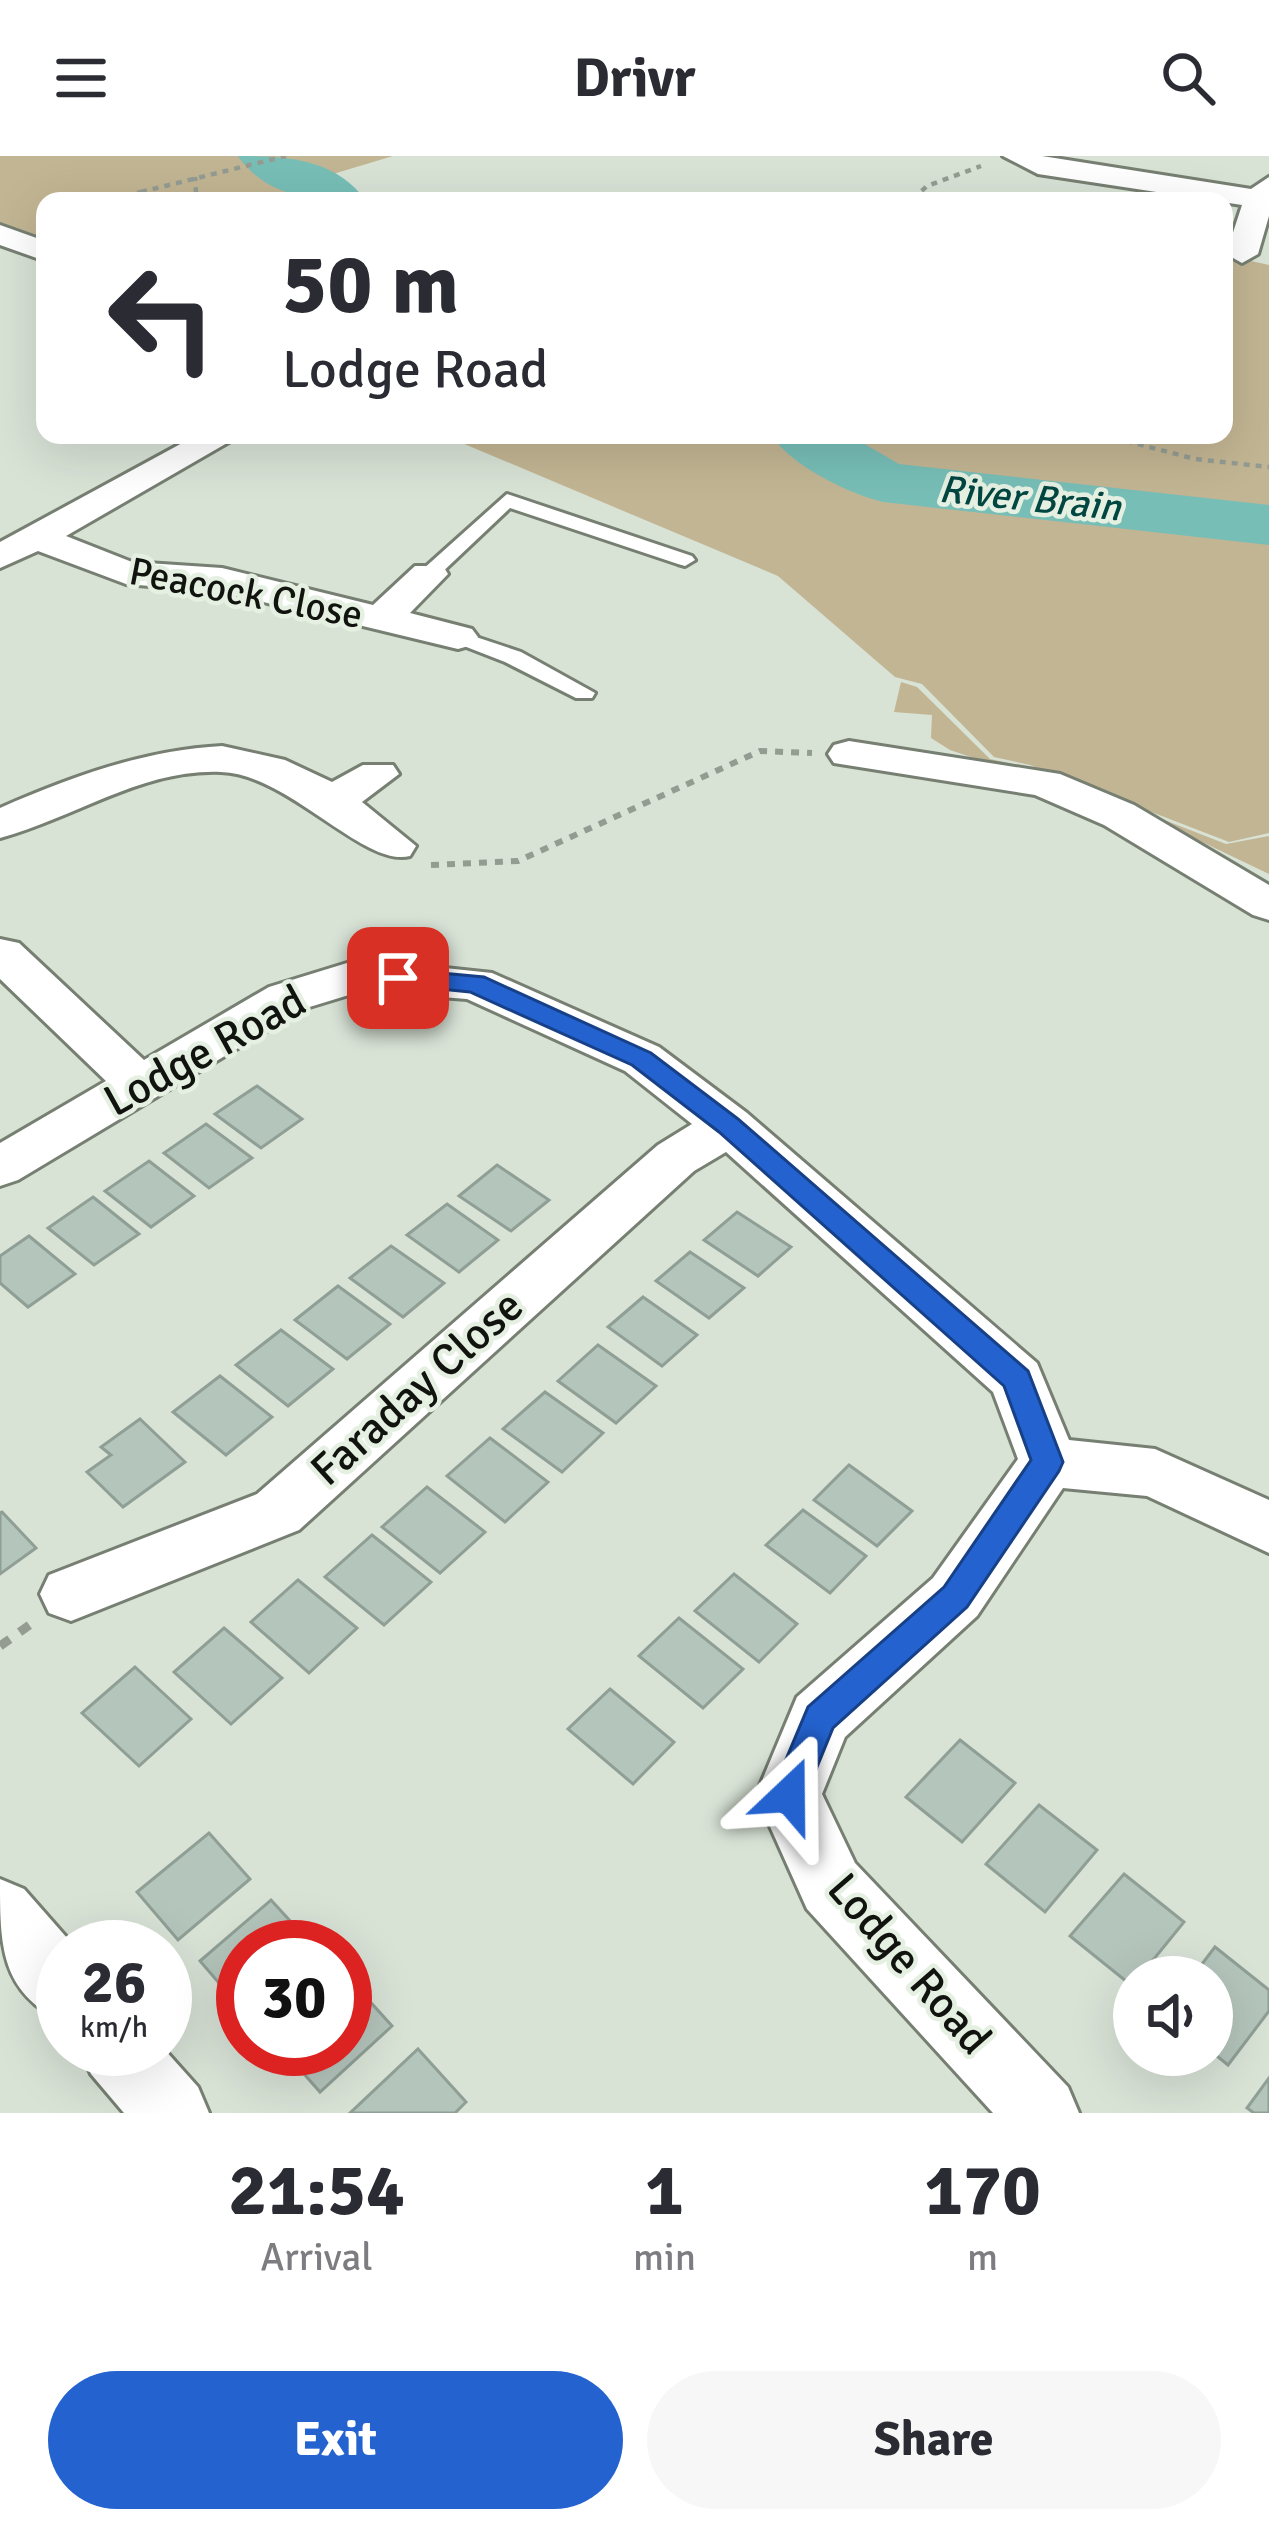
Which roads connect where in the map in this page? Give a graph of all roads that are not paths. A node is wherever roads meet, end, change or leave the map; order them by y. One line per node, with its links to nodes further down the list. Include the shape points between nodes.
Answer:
1 (1018, 156): 2 (street)
2 (1198, 192)
3 (1233, 198): 4 (street)
4 (1263, 203): 7 (street)
5 (0, 234): 6 (street)
6 (36, 248)
7 (1242, 254)
8 (207, 444): 9 (street)
9 (38, 538): 10 (street); 13 (street, Peacock Close, via 126,573 222,580)
10 (0, 557)
11 (685, 560): 12 (lane, via 507,500)
12 (429, 574): 13 (street)
13 (382, 619): 14 (street, Peacock Close)
14 (458, 638): 15 (lane)
15 (584, 693)
16 (850, 754): 21 (street, via 906,752 1045,783 1120,815)
17 (378, 774): 18 (street)
18 (331, 801): 19 (street, via 267,769 222,759 123,778); 20 (street)
19 (0, 824)
20 (394, 846)
21 (1269, 905)
22 (2, 954): 23 (street)
23 (140, 1084): 24 (street, Lodge Road, via 286,998 360,975 475,983 642,1059); 25 (street, Lodge Road)
24 (729, 1126): 26 (street, Lodge Road, via 1017,1379); 28 (street, Faraday Close, via 676,1158 278,1512)
25 (0, 1167)
26 (1048, 1462): 27 (street, via 1155,1473); 33 (street, Lodge Road, via 955,1597 820,1718 789,1795 831,1886)
27 (1269, 1528)
28 (70, 1594)
29 (4, 1925): 30 (street)
30 (36, 1959)
31 (140, 2076): 32 (street)
32 (172, 2113)
33 (1042, 2113)

